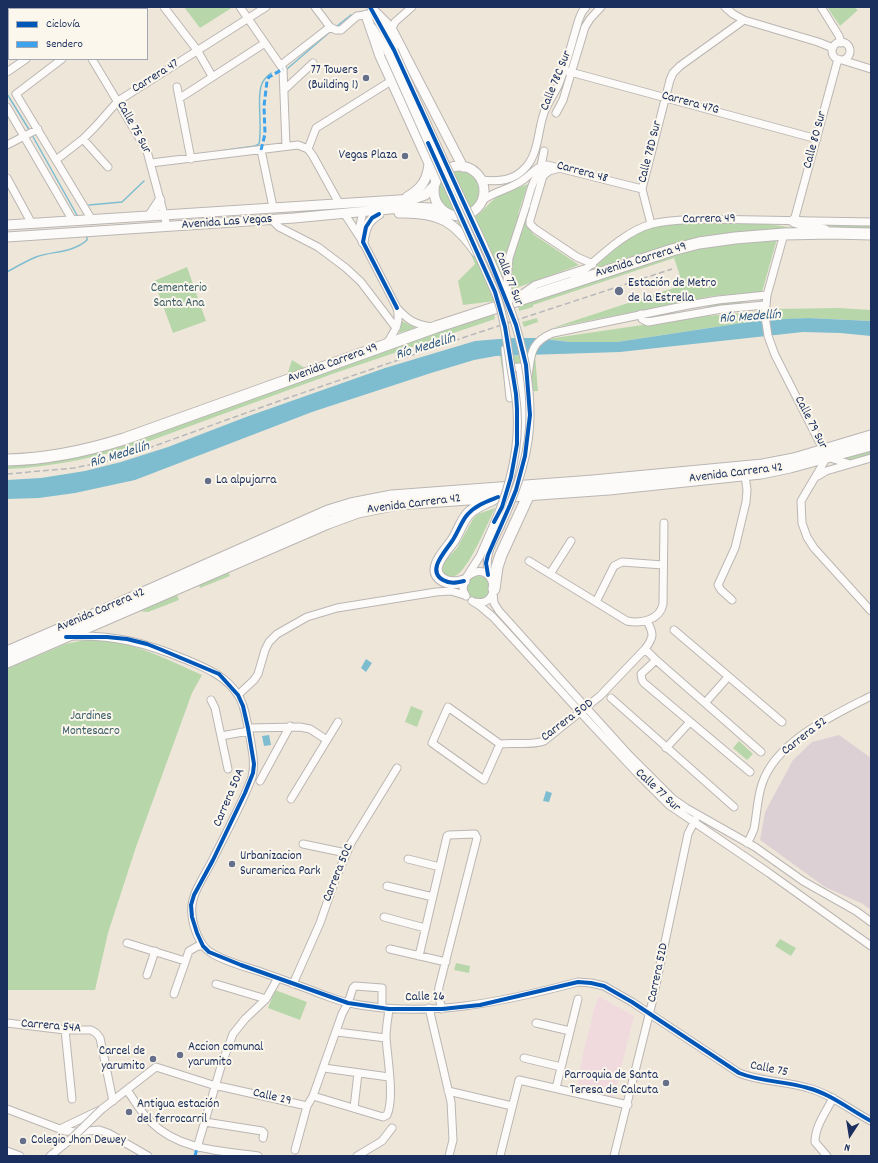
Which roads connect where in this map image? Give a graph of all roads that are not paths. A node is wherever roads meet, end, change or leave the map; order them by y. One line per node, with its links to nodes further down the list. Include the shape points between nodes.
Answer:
1 (61, 7): 10 (street)
2 (164, 7): 21 (street)
3 (240, 7): 13 (street)
4 (266, 7): 13 (street, Carrera 47)
5 (315, 7): 15 (street)
6 (412, 7): 16 (street)
7 (601, 7): 32 (street, Calle 78C Sur, via 585,27)
8 (725, 7): 14 (street)
9 (821, 7): 19 (street)
10 (57, 8)
11 (583, 9): 30 (street, Calle 78C Sur)
12 (367, 10): 15 (street, via 341,30); 16 (main road); 17 (street, Calle 77 Sur); 22 (street, Calle 77 Sur); 34 (main road, via 380,56)
13 (248, 18): 18 (street); 21 (street, Carrera 47)
14 (744, 20): 20 (street); 38 (street, Calle 78D Sur, via 676,69)
15 (330, 27): 28 (street)
16 (391, 28): 17 (street); 43 (main road)
17 (388, 40): 22 (street, Calle 77 Sur)
18 (265, 43): 28 (street); 33 (street)
19 (841, 43): 20 (street); 26 (street, via 846,45 849,52 847,57)
20 (833, 48): 26 (street, via 833,56)
21 (197, 50): 33 (street); 39 (street, Carrera 47)
22 (391, 52): 89 (street, Calle 77 Sur, bridge); 95 (street, Calle 77 Sur, bridge, via 490,258)
23 (25, 60): 31 (street)
24 (61, 60): 42 (street, via 16,94)
25 (93, 60): 39 (street, Calle 75 Sur)
26 (840, 60): 29 (street); 45 (street, Calle 80 Sur)
27 (314, 63): 36 (street)
28 (281, 65): 36 (street)
29 (871, 69)
30 (563, 70): 32 (street, Carrera 47G); 61 (street, Calle 78C Sur, via 543,115 530,163 522,172 506,180)
31 (7, 72)
32 (572, 72): 38 (street, Carrera 47G); 41 (street, Calle 78C Sur)
33 (212, 76): 37 (street)
34 (391, 81): 48 (main road); 49 (street, via 316,128)
35 (177, 87): 37 (street)
36 (285, 89): 47 (street)
37 (180, 98): 52 (street)
38 (665, 98): 45 (street, Carrera 47G); 63 (street, Calle 78D Sur)
39 (118, 101): 44 (street, Carrera 47); 54 (street, Calle 75 Sur, via 147,151)
40 (7, 107): 42 (street)
41 (556, 113)
42 (31, 132): 46 (street); 53 (street); 77 (street)
43 (446, 133): 48 (main road, via 445,144 439,150 430,151); 56 (main road)
44 (83, 139): 53 (street, Carrera 47); 58 (street)
45 (817, 139): 78 (street, Calle 80 Sur)
46 (7, 146)
47 (286, 146): 49 (street, via 298,145); 50 (street)
48 (421, 146): 55 (main road)
49 (306, 148): 67 (street, via 317,162)
50 (260, 150): 52 (street); 68 (street)
51 (544, 150): 57 (street)
52 (190, 156): 54 (street)
53 (56, 160): 75 (street)
54 (151, 164): 64 (street, Calle 75 Sur)
55 (429, 164): 62 (main road); 65 (main road, via 422,187)
56 (463, 166): 61 (main road, via 471,169); 62 (main road, via 444,171)
57 (541, 166): 59 (street, Carrera 48); 66 (street, Carrera 48, via 519,182)
58 (108, 167)
59 (560, 168): 63 (street, Carrera 48); 90 (street, via 543,176 530,224 577,257); 95 (street, bridge, via 545,170 537,175 509,258 507,280)
60 (7, 178): 80 (street)
61 (482, 180): 66 (main road)
62 (435, 184): 65 (main road, Avenida Las Vegas, via 425,195); 70 (main road, via 436,201)
63 (642, 190): 81 (street, Calle 78D Sur)
64 (160, 200): 72 (street, Calle 75 Sur); 74 (main road)
65 (401, 200): 67 (main road, Avenida Las Vegas)
66 (483, 200): 70 (main road, via 475,211 468,215 460,216)
67 (339, 204): 68 (main road, Avenida Las Vegas)
68 (273, 208): 72 (main road, Avenida Las Vegas)
69 (362, 212): 70 (main road, via 417,206); 71 (main road, Avenida Las Vegas); 73 (main road); 88 (street, via 360,231)
70 (445, 212)
71 (344, 213): 76 (main road, Avenida Las Vegas); 88 (street)
72 (164, 214): 74 (main road, Avenida Las Vegas); 83 (street, Calle 75 Sur)
73 (378, 214): 88 (main road, via 366,227); 89 (main road, bridge, via 428,214 441,219 461,233)
74 (150, 215): 75 (main road, Avenida Las Vegas)
75 (89, 220): 77 (main road, Avenida Las Vegas)
76 (272, 220): 83 (main road, Avenida Las Vegas); 100 (street, via 283,230 318,247 346,268 362,282)
77 (74, 221): 80 (main road, Avenida Las Vegas)
78 (794, 221): 79 (street, Carrera 49); 81 (street, Carrera 49, via 701,219); 84 (highway)
79 (871, 222)
80 (32, 224): 82 (main road, Avenida Las Vegas)
81 (651, 224): 90 (street, Carrera 49, via 632,232)
82 (7, 225)
83 (167, 226): 87 (main road, Avenida Las Vegas)
84 (834, 233): 85 (highway, Avenida Carrera 49); 86 (highway, Avenida Carrera 49)
85 (784, 234): 91 (highway, Avenida Carrera 49, via 699,243); 92 (street, Calle 79 Sur)
86 (871, 234)
87 (7, 236)
88 (363, 242): 97 (street)
89 (478, 255): 118 (street, Calle 77 Sur, bridge, via 502,312 516,394 517,444 512,477)
90 (593, 264): 91 (street, Carrera 49); 95 (street, via 535,285)
91 (568, 284): 95 (highway, Avenida Carrera 49)
92 (766, 296): 93 (street); 94 (street, Calle 79 Sur)
93 (745, 297): 96 (street); 98 (street)
94 (765, 305): 96 (street); 108 (street, Calle 79 Sur, via 771,346)
95 (510, 306): 99 (highway, Avenida Carrera 49); 104 (street, Calle 77 Sur, bridge)
96 (746, 307): 98 (street, via 648,322 642,319)
97 (397, 308): 99 (street, via 409,321); 100 (street)
98 (642, 314): 104 (street, via 553,333 540,339 532,351)
99 (436, 327): 102 (highway, Avenida Carrera 49)
100 (396, 328): 102 (street)
101 (504, 335): 103 (street, bridge)
102 (386, 345): 110 (highway, Avenida Carrera 49, via 103,446 62,455)
103 (507, 368): 105 (street); 114 (street, via 520,367 524,412)
104 (528, 378): 118 (street, Calle 77 Sur, bridge, via 530,415 525,456 516,490)
105 (510, 398)
106 (867, 441): 107 (highway, Avenida Carrera 42); 108 (highway, Avenida Carrera 42)
107 (871, 448)
108 (825, 454): 111 (street); 112 (highway, Avenida Carrera 42, via 775,471); 113 (street, Calle 79 Sur); 114 (highway, Avenida Carrera 42, via 751,466)
109 (871, 458): 111 (street)
110 (7, 460)
111 (850, 464): 113 (street, via 826,471)
112 (745, 475): 115 (highway, Avenida Carrera 42, via 609,489); 128 (street, via 746,502 735,548 718,585)
113 (816, 477): 131 (street, Calle 79 Sur, via 801,501 804,530 821,557)
114 (514, 487): 126 (highway, Avenida Carrera 42, via 392,496 335,508)
115 (529, 494): 116 (highway, Avenida Carrera 42); 125 (highway, via 501,555)
116 (498, 496): 124 (highway, via 468,514 438,560 436,566 440,578 455,583); 132 (highway, Avenida Carrera 42, via 398,504 358,512)
117 (664, 523): 121 (street)
118 (497, 525): 123 (street, Calle 77 Sur, via 486,564); 124 (street, Calle 77 Sur)
119 (571, 541): 122 (street)
120 (529, 561): 122 (street)
121 (663, 565): 130 (street, via 617,563); 133 (street, via 662,611)
122 (550, 574): 130 (street)
123 (488, 575): 124 (street, via 474,572); 125 (street)
124 (465, 579): 127 (street)
125 (493, 591): 129 (street, via 486,601); 146 (street, Calle 77 Sur, via 494,603 499,611)
126 (142, 594): 132 (highway); 137 (highway, Avenida Carrera 42)
127 (464, 595): 129 (street); 141 (street, via 436,592 337,608 307,616 277,634 269,642 258,674)
128 (732, 600)
129 (472, 602): 147 (street, Calle 77 Sur, via 493,617)
130 (596, 602): 133 (street, via 627,621)
131 (871, 611)
132 (122, 612): 135 (highway, Avenida Carrera 42)
133 (646, 621): 136 (street, Carrera 50D, via 653,636)
134 (674, 630): 140 (street)
135 (66, 637): 139 (highway, Avenida Carrera 42); 141 (street, Carrera 50A, via 107,637 147,644 219,674)
136 (645, 649): 138 (street); 146 (street, Carrera 50D)
137 (7, 652)
138 (656, 660): 145 (street); 149 (street, via 643,671 642,680)
139 (7, 662)
140 (728, 677): 145 (street); 150 (street)
141 (238, 695): 152 (street, Carrera 50A)
142 (871, 696): 166 (street, Carrera 52, via 822,722 780,756 762,783 753,831)
143 (611, 698): 156 (street)
144 (211, 700): 153 (street)
145 (705, 703): 157 (street)
146 (586, 708): 147 (street, Carrera 50D); 164 (street, Calle 77 Sur, via 673,799)
147 (580, 712): 155 (street, Carrera 50D, via 537,744); 165 (street, Calle 77 Sur, via 669,805)
148 (338, 722): 154 (street)
149 (690, 722): 156 (street); 160 (street)
150 (782, 722)
151 (290, 726): 152 (street); 154 (street, via 310,729); 161 (street)
152 (248, 730): 153 (street); 177 (street, Carrera 50A, via 254,764 253,773 191,905 192,917)
153 (221, 736): 159 (street)
154 (327, 740): 162 (street)
155 (500, 744): 155 (street, via 448,707 432,743 484,780)
156 (666, 748): 163 (street)
157 (761, 752)
158 (397, 768): 168 (street, Carrera 50C)
159 (228, 769)
160 (750, 772)
161 (260, 781)
162 (291, 799)
163 (734, 807)
164 (698, 815): 165 (street, Carrera 52D); 166 (street, Calle 77 Sur)
165 (694, 822): 178 (street, Calle 77 Sur); 192 (street, Carrera 52D, via 687,838)
166 (748, 843): 174 (street, Calle 77 Sur, via 803,881)
167 (303, 844): 168 (street)
168 (346, 853): 187 (street, Carrera 50C, via 320,923)
169 (408, 859): 170 (street)
170 (440, 867): 172 (street); 183 (street, via 448,836 477,835)
171 (387, 886): 172 (street)
172 (433, 897): 175 (street)
173 (384, 917): 175 (street)
174 (871, 922)
175 (425, 928): 181 (street)
176 (127, 943): 180 (street)
177 (203, 946): 182 (street, via 188,950); 185 (street, Calle 26, via 215,955)
178 (871, 946)
179 (390, 949): 181 (street)
180 (155, 951): 182 (street); 184 (street)
181 (419, 956): 183 (street)
182 (185, 961): 188 (street)
183 (446, 962): 196 (street, via 439,991)
184 (147, 975)
185 (278, 978): 187 (street, Calle 26); 189 (street)
186 (216, 984): 189 (street)
187 (293, 984): 191 (street, Calle 26)
188 (174, 994)
189 (266, 999): 211 (street, via 232,1034)
190 (578, 999): 203 (street)
191 (348, 1003): 193 (street, Calle 26); 193 (street, via 355,986 379,987 383,990); 204 (street)
192 (652, 1003): 195 (street); 197 (street, Carrera 52D)
193 (385, 1008): 194 (street, Calle 26); 205 (street)
194 (429, 1008): 196 (street, Calle 26); 214 (street)
195 (641, 1008): 196 (street, Calle 26, via 604,986 578,982 480,1004); 197 (street, Calle 26)
196 (442, 1009)
197 (649, 1013): 198 (street, Calle 75); 199 (street, Carrera 52D)
198 (658, 1019): 199 (street); 216 (street, Calle 75, via 738,1073 755,1079 808,1087)
199 (648, 1022): 219 (street, Carrera 52D)
200 (7, 1023): 202 (street, Carrera 54A)
201 (536, 1023): 203 (street)
202 (65, 1030): 217 (street); 218 (street, Carrera 54A, via 91,1030 100,1038)
203 (570, 1031): 207 (street)
204 (337, 1032): 205 (street); 208 (street)
205 (386, 1038): 210 (street)
206 (524, 1058): 207 (street)
207 (561, 1067): 212 (street)
208 (324, 1068): 209 (street); 215 (street)
209 (358, 1073): 210 (street); 222 (street)
210 (389, 1078): 222 (street, via 387,1115 382,1117)
211 (216, 1086): 213 (street, Calle 29, via 156,1067); 220 (street, Calle 29); 226 (street)
212 (556, 1088): 219 (street); 221 (street, via 518,1080)
213 (127, 1090): 218 (street); 230 (street, via 152,1124 181,1142)
214 (448, 1091): 221 (street); 238 (street, via 453,1121 453,1140)
215 (313, 1096): 220 (street, Calle 29); 222 (street)
216 (833, 1098): 225 (street, Calle 75); 241 (street, via 816,1129 814,1142)
217 (72, 1100)
218 (112, 1101): 224 (street)
219 (628, 1105): 240 (street, Carrera 52D)
220 (308, 1106): 231 (street)
221 (512, 1106): 239 (street)
222 (354, 1108)
223 (7, 1109): 228 (street)
224 (102, 1109): 228 (street); 234 (street, bridge)
225 (871, 1121)
226 (205, 1122): 229 (street, via 262,1131); 230 (street)
227 (392, 1128): 237 (street, via 382,1141)
228 (60, 1129): 235 (street, via 77,1132 99,1130)
229 (263, 1138)
230 (197, 1148): 236 (street)
231 (295, 1150)
232 (7, 1151): 233 (street)
233 (20, 1156)
234 (50, 1156)
235 (148, 1156)
236 (258, 1156)
237 (357, 1156)
238 (449, 1156)
239 (500, 1156)
240 (614, 1156)
241 (827, 1156)

